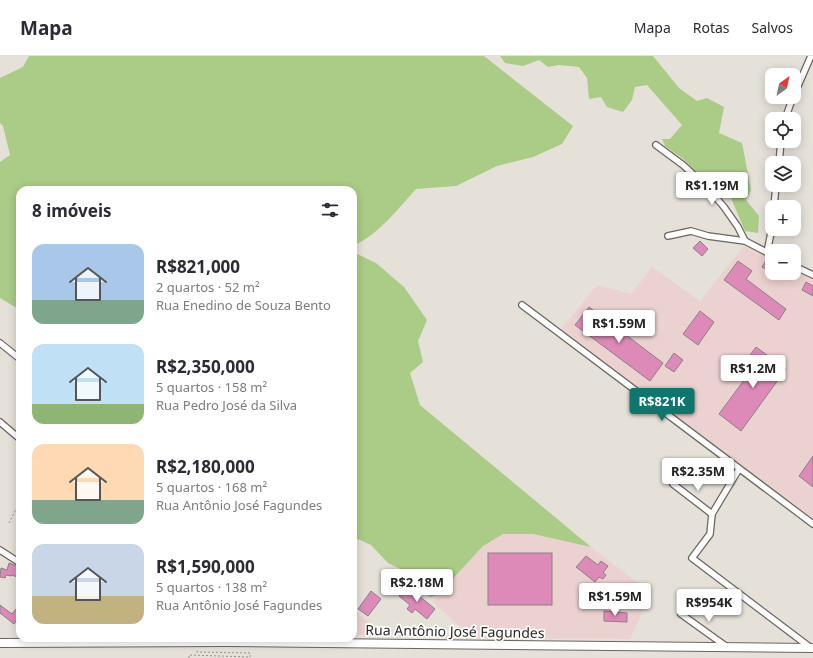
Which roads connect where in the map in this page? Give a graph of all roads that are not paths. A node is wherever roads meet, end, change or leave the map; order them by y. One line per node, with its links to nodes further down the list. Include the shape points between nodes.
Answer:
1 (811, 56): 2 (street)
2 (801, 80)
3 (656, 144): 5 (street, via 706,186 724,207)
4 (668, 236): 5 (street, via 691,231)
5 (745, 241): 6 (street)
6 (765, 252)
7 (801, 269): 8 (street)
8 (813, 275)
9 (522, 305): 14 (street)
10 (0, 343): 11 (street)
11 (16, 357)
12 (0, 422): 13 (street)
13 (16, 436)
14 (739, 469): 16 (street); 17 (street)
15 (673, 484): 16 (street)
16 (712, 514): 25 (street, via 710,534 692,558)
17 (813, 524)
18 (0, 550): 19 (street)
19 (16, 560)
20 (681, 614): 24 (street)
21 (29, 642): 23 (main road, Rua Antônio José Fagundes)
22 (357, 642): 24 (main road, Rua Antônio José Fagundes)
23 (0, 643)
24 (728, 647): 25 (main road, Rua Antônio José Fagundes)
25 (812, 648)

